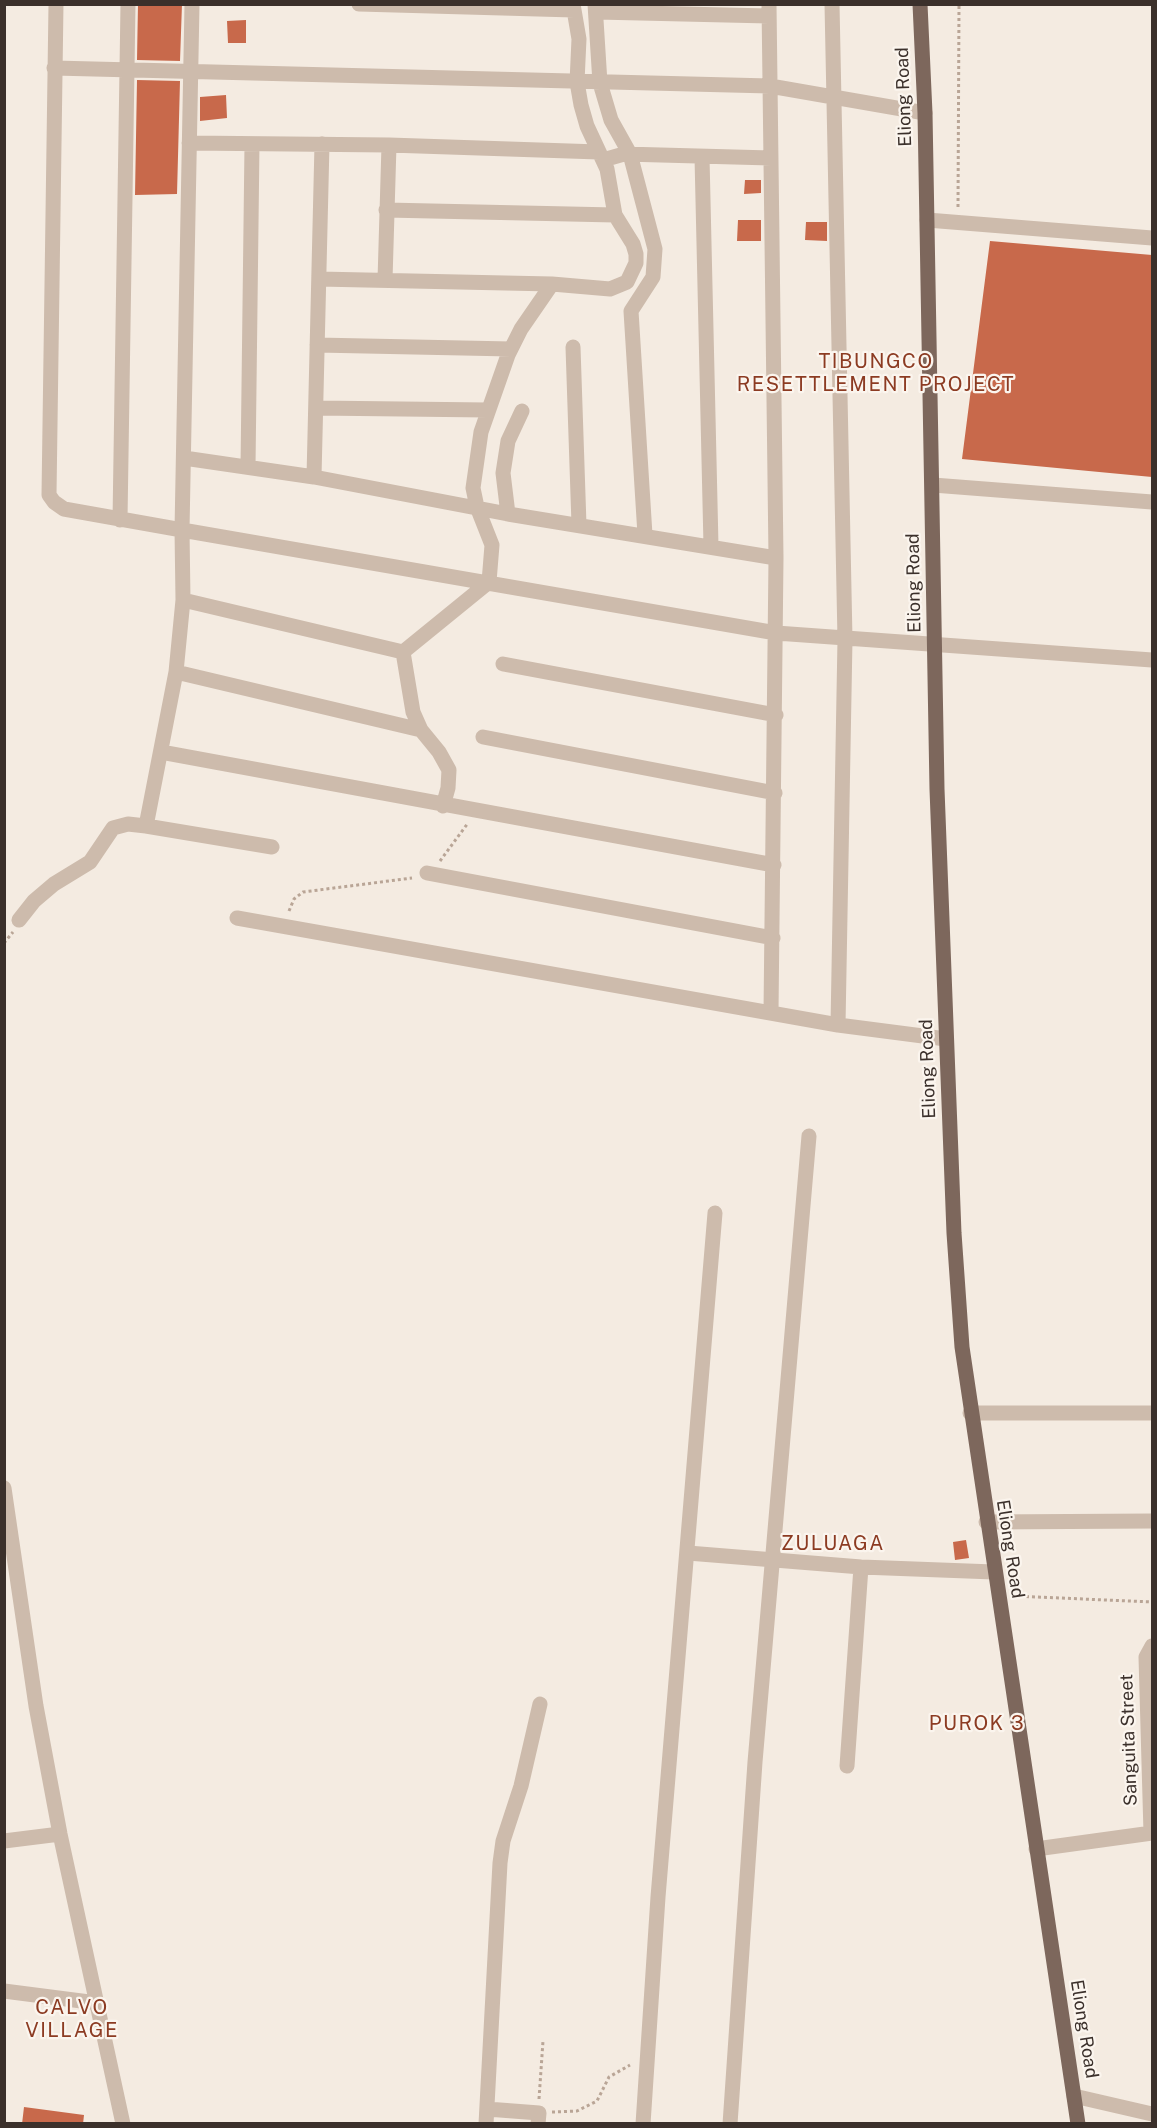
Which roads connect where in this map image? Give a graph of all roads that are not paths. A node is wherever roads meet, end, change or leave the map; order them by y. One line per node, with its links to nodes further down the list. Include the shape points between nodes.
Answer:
1 (56, 4): 10 (street)
2 (128, 4): 11 (street)
3 (192, 4): 12 (street)
4 (359, 4): 7 (street)
5 (832, 4): 16 (street)
6 (920, 4): 17 (main road, Eliong Road)
7 (574, 7): 13 (street, via 579,39)
8 (596, 8): 9 (street); 14 (street)
9 (769, 10): 15 (street)
10 (54, 68): 11 (street); 45 (street, via 49,495 64,509)
11 (127, 69): 12 (street); 45 (street)
12 (190, 71): 13 (street); 18 (street)
13 (578, 82): 14 (street); 22 (street, via 587,126)
14 (600, 83): 15 (street); 22 (street, via 611,120)
15 (770, 86): 16 (street); 24 (street)
16 (834, 97): 17 (street); 54 (street)
17 (925, 113): 27 (main road, Eliong Road)
18 (189, 143): 19 (street); 38 (street)
19 (252, 144): 20 (street); 39 (street)
20 (322, 144): 21 (street); 29 (street)
21 (389, 145): 22 (street); 25 (street)
22 (611, 156): 23 (street); 26 (street); 48 (street, via 655,249 653,277 631,311)
23 (702, 157): 24 (street); 49 (street)
24 (771, 158): 50 (street)
25 (386, 210): 26 (street); 30 (street)
26 (615, 214): 31 (street, via 636,254 627,282 610,290)
27 (927, 220): 28 (street); 41 (main road, Eliong Road)
28 (1152, 238)
29 (319, 279): 30 (street); 32 (street)
30 (385, 280): 31 (street)
31 (552, 284): 34 (street)
32 (317, 345): 34 (street); 35 (street)
33 (573, 346): 46 (street)
34 (511, 349): 36 (street)
35 (316, 408): 36 (street); 40 (street)
36 (488, 410): 43 (street, via 475,462 473,488)
37 (522, 411): 44 (street, via 508,441 503,473)
38 (184, 458): 39 (street); 47 (street)
39 (248, 467): 40 (street)
40 (314, 477): 43 (street)
41 (933, 484): 42 (street); 55 (main road, Eliong Road)
42 (1152, 502)
43 (477, 507): 44 (street); 51 (street, via 492,545)
44 (508, 514): 46 (street)
45 (120, 520): 47 (street)
46 (579, 525): 48 (street)
47 (182, 530): 51 (street); 52 (street)
48 (645, 535): 49 (street)
49 (711, 546): 50 (street)
50 (776, 558): 53 (street)
51 (489, 582): 53 (street); 56 (street)
52 (183, 600): 56 (street); 59 (street)
53 (776, 633): 54 (street); 60 (street)
54 (845, 639): 55 (street); 74 (street)
55 (934, 644): 57 (street); 75 (main road, Eliong Road)
56 (403, 652): 61 (street)
57 (1152, 660)
58 (503, 664): 60 (street)
59 (176, 672): 61 (street); 63 (street)
60 (776, 715): 64 (street)
61 (420, 730): 65 (street, via 440,752 449,770)
62 (483, 737): 64 (street)
63 (161, 752): 65 (street); 66 (street)
64 (775, 793): 68 (street)
65 (443, 806): 68 (street)
66 (146, 826): 67 (street); 71 (street, via 128,824 113,828 90,862 54,884)
67 (272, 847)
68 (774, 865): 72 (street)
69 (427, 873): 72 (street)
70 (237, 918): 73 (street)
71 (19, 920)
72 (772, 938): 73 (street)
73 (771, 1012): 74 (street)
74 (838, 1024): 75 (street)
75 (946, 1039): 78 (main road, Eliong Road, via 959,1302)
76 (809, 1136): 84 (street)
77 (714, 1213): 83 (street)
78 (970, 1413): 79 (street); 82 (main road, Eliong Road)
79 (1152, 1413)
80 (4, 1488): 91 (street, via 34,1694)
81 (1152, 1521): 82 (street)
82 (986, 1522): 86 (main road, Eliong Road)
83 (688, 1553): 84 (street); 101 (street)
84 (773, 1559): 85 (street); 102 (street)
85 (861, 1567): 86 (street); 89 (street)
86 (994, 1572): 93 (main road, Eliong Road)
87 (1151, 1647): 90 (street, Sanguita Street, via 1146,1658)
88 (540, 1704): 98 (street, via 500,1863)
89 (847, 1766)
90 (1152, 1833): 93 (street)
91 (60, 1834): 92 (street); 95 (street)
92 (4, 1840)
93 (1036, 1849): 96 (main road, Eliong Road)
94 (4, 1991): 95 (street)
95 (97, 2002): 100 (street)
96 (1074, 2096): 97 (street); 103 (main road, Eliong Road)
97 (1152, 2114)
98 (487, 2116): 99 (street)
99 (538, 2118)
100 (123, 2124)
101 (644, 2124)
102 (730, 2124)
103 (1078, 2124)

